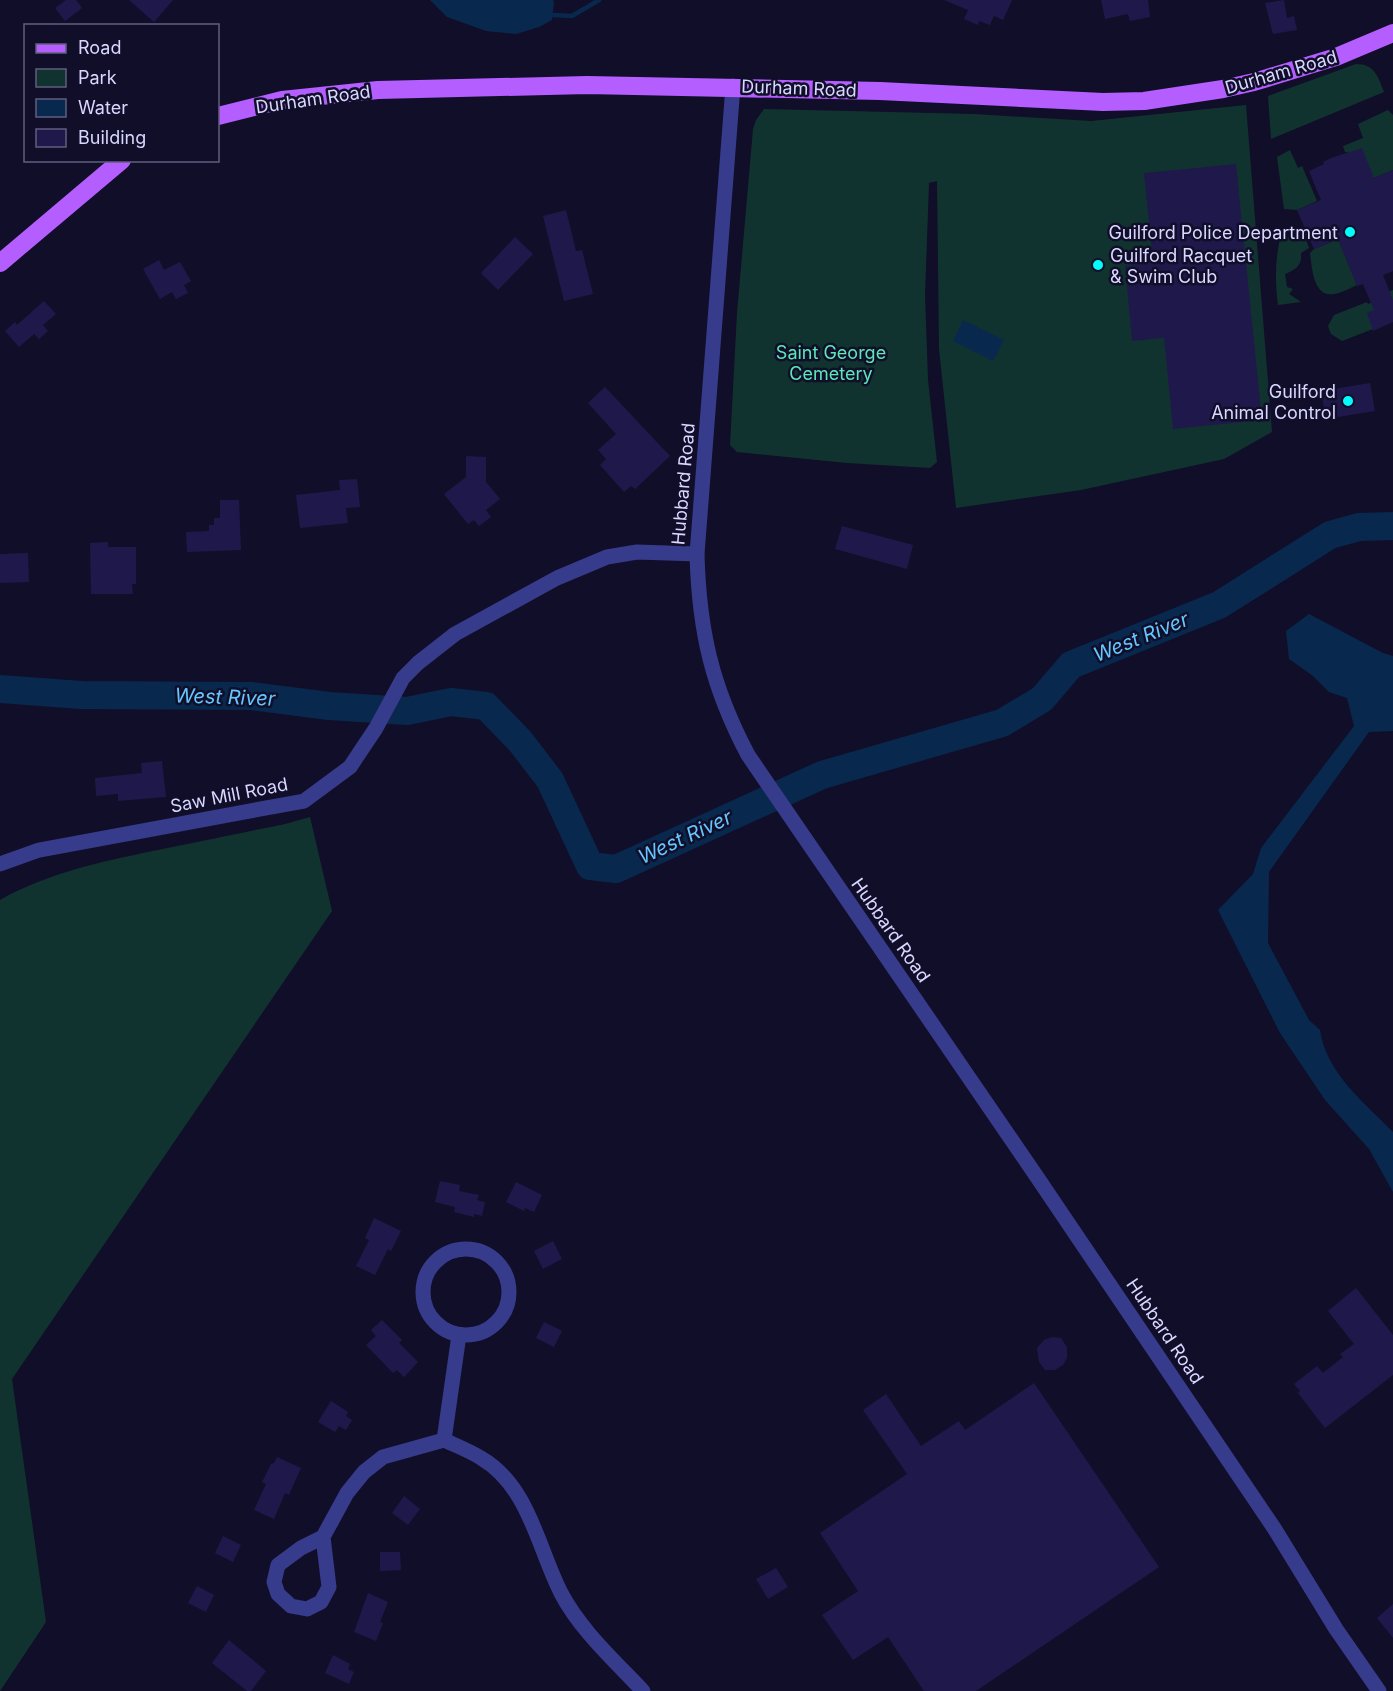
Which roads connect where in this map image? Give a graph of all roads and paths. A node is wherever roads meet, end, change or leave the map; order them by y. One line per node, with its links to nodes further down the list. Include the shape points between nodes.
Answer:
1 (1393, 33): 2 (main road, Durham Road, via 1336,57 1254,82 1144,101)
2 (733, 86): 3 (main road, Durham Road, via 378,90 282,100); 6 (street, Hubbard Road)
3 (219, 116)
4 (120, 162): 5 (main road)
5 (0, 263)
6 (697, 554): 7 (street, Saw Mill Road, via 662,551 607,557 581,566 455,634 403,678 350,767 304,801 39,850); 12 (street, Hubbard Road, via 698,599 705,639 730,722 748,755 1274,1528)
7 (0, 864)
8 (459, 1335): 8 (street, via 476,1334 493,1326 506,1309 510,1292 506,1274 496,1259 478,1250 459,1248 443,1254 431,1265 423,1283 423,1301 429,1316 446,1331); 9 (street)
9 (444, 1440): 10 (street, via 383,1457 364,1472 347,1493); 11 (street, via 483,1459 505,1478 523,1503 562,1594 608,1655)
10 (323, 1537): 10 (street, via 278,1565 274,1582 278,1594 291,1606 307,1609 321,1602 329,1587)
11 (643, 1691)
12 (1379, 1691)

